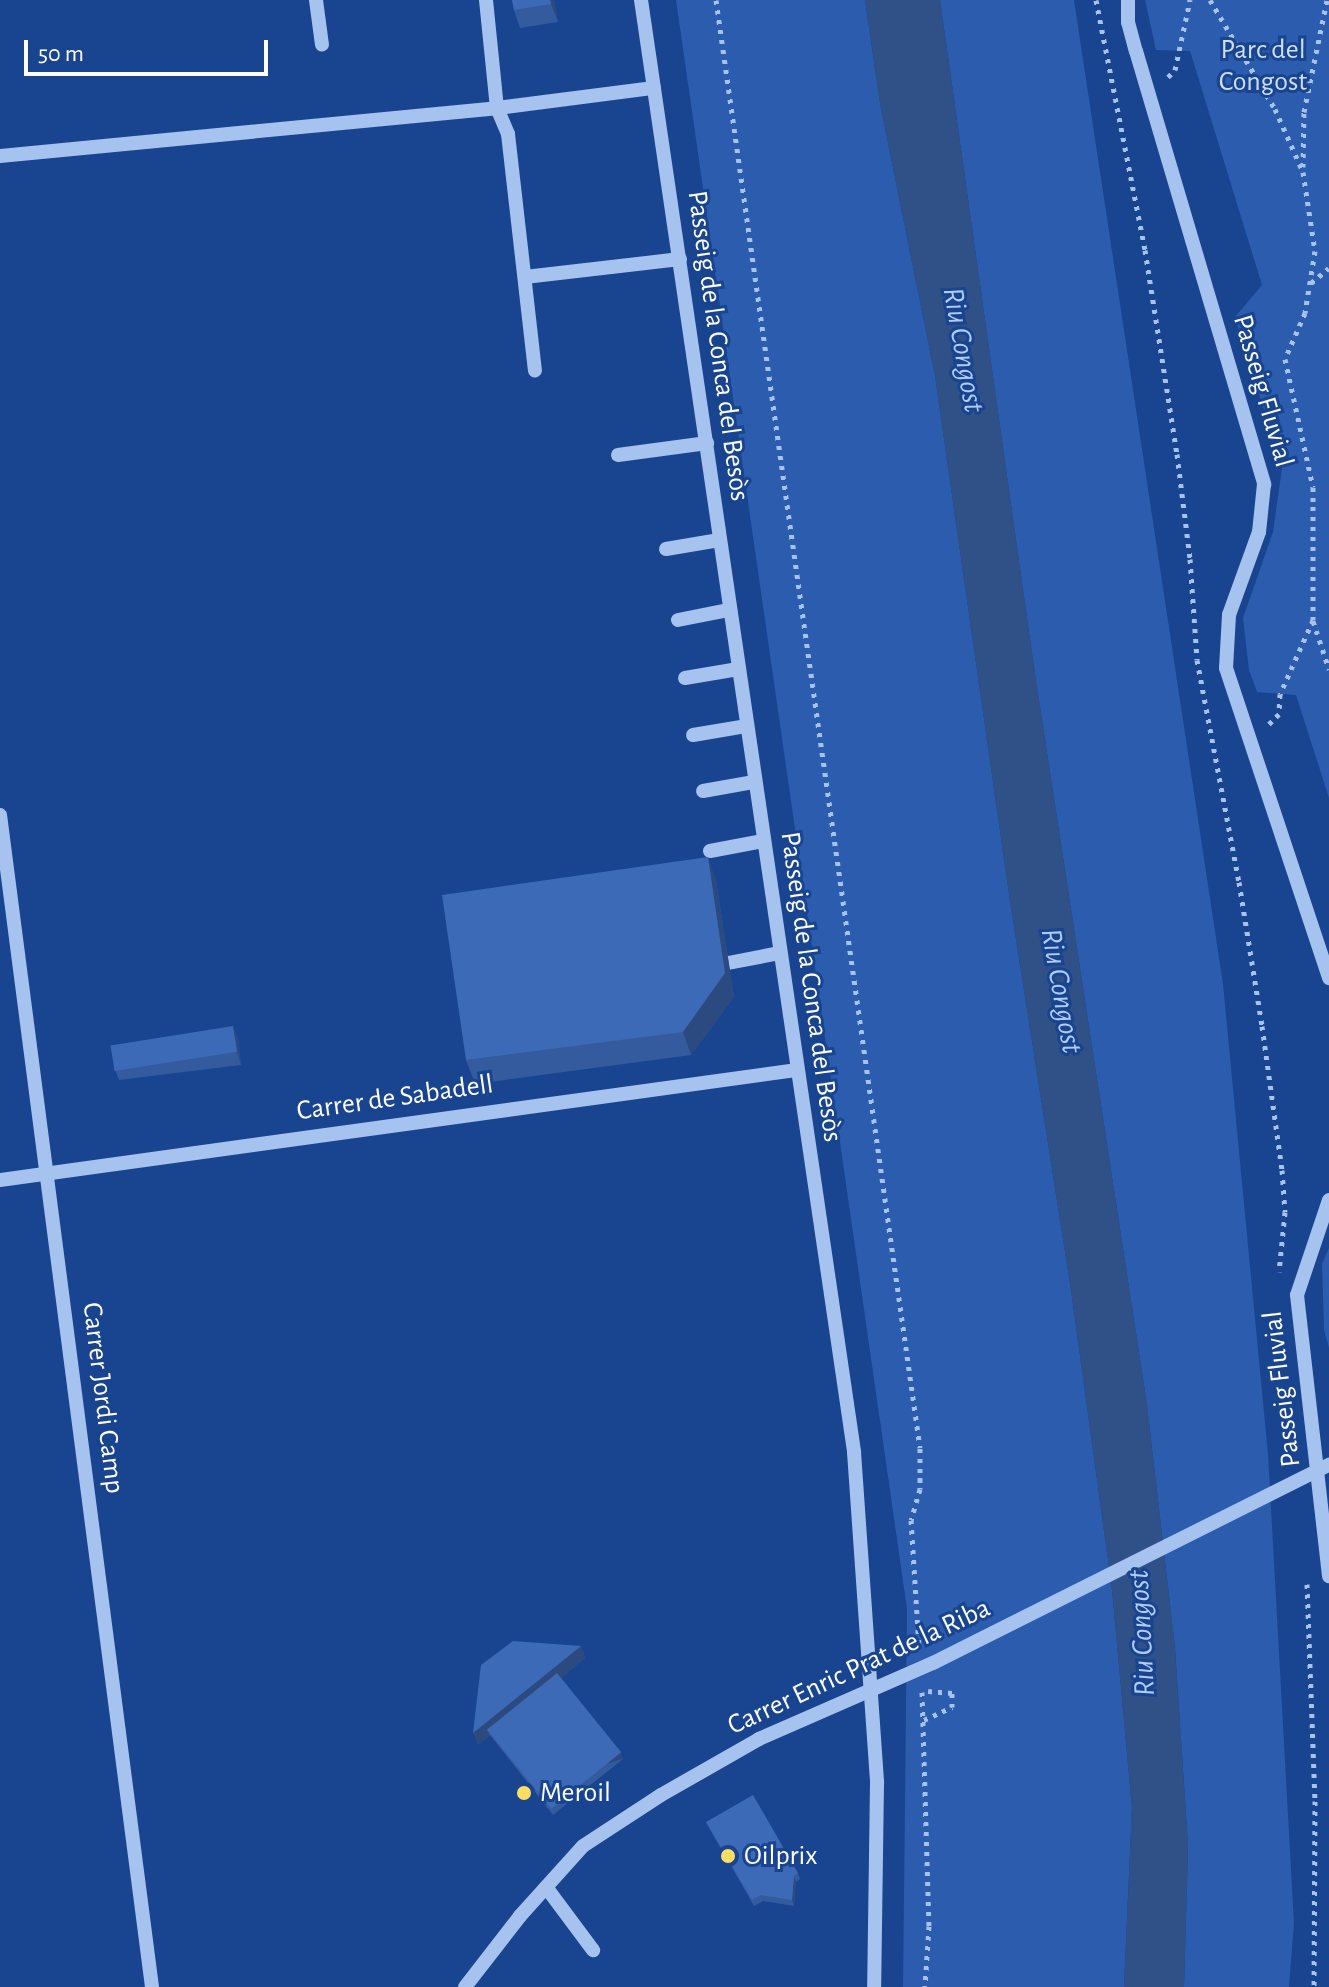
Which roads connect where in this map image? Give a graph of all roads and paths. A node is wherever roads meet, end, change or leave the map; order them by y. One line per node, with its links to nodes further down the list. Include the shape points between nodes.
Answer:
1 (316, 0): 9 (street)
2 (486, 0): 11 (street)
3 (641, 0): 10 (street, Passeig de la Conca del Besòs)
4 (716, 0): 49 (path, via 920,1448 920,1489 911,1520)
5 (1096, 0): 32 (path, via 1145,250 1177,454 1197,660)
6 (1128, 0): 31 (street, Passeig Fluvial, via 1132,37 1264,484 1259,532 1229,615 1226,668)
7 (1210, 0): 13 (path, via 1275,109)
8 (1327, 0): 13 (path, via 1304,112)
9 (322, 45)
10 (654, 88): 11 (street); 14 (street, Passeig de la Conca del Besòs)
11 (497, 108): 12 (street); 16 (street, via 508,134)
12 (0, 156)
13 (1303, 172): 17 (path, via 1315,251)
14 (680, 259): 16 (street); 19 (street, Passeig de la Conca del Besòs)
15 (1329, 268): 17 (path)
16 (525, 277): 18 (street)
17 (1310, 283): 25 (path, via 1305,313 1285,359 1313,487)
18 (535, 370)
19 (707, 443): 20 (street); 21 (street, Passeig de la Conca del Besòs)
20 (618, 455)
21 (719, 540): 22 (street); 23 (street, Passeig de la Conca del Besòs)
22 (666, 549)
23 (729, 610): 24 (street); 26 (street, Passeig de la Conca del Besòs)
24 (678, 620)
25 (1313, 620): 27 (path); 31 (path, via 1280,694 1279,714)
26 (738, 669): 28 (street); 29 (street, Passeig de la Conca del Besòs)
27 (1329, 669)
28 (685, 678)
29 (747, 726): 30 (street); 33 (street, Passeig de la Conca del Besòs)
30 (693, 735)
31 (1251, 742): 32 (path); 40 (street, Passeig Fluvial)
32 (1219, 769): 45 (path, via 1282,1170 1285,1212)
33 (754, 782): 34 (street); 36 (street, Passeig de la Conca del Besòs)
34 (703, 791)
35 (0, 815): 42 (street, Carrer Jordi Camp)
36 (763, 841): 37 (street); 38 (street, Passeig de la Conca del Besòs)
37 (710, 851)
38 (780, 953): 39 (street); 41 (street, Passeig de la Conca del Besòs)
39 (728, 963)
40 (1329, 978)
41 (797, 1070): 42 (street, Carrer de Sabadell); 57 (street, Passeig de la Conca del Besòs, via 854,1452 877,1783)
42 (49, 1171): 43 (street, Carrer de Sabadell); 55 (street, Carrer Jordi Camp)
43 (0, 1180)
44 (1329, 1200): 48 (street, Passeig Fluvial, via 1297,1295)
45 (1279, 1279)
46 (1329, 1465): 53 (street, Carrer Enric Prat de la Riba, bridge, via 933,1663 759,1739 583,1846)
47 (1306, 1570): 59 (path, via 1315,1801)
48 (1329, 1576)
49 (920, 1657)
50 (926, 1683): 52 (path, via 926,1691 952,1693 952,1707)
51 (921, 1689): 52 (path)
52 (923, 1721): 58 (path, via 929,1926)
53 (546, 1887): 54 (street); 56 (street, Carrer Enric Prat de la Riba)
54 (593, 1950)
55 (152, 1987)
56 (465, 1987)
57 (874, 1987)
58 (925, 1987)
59 (1314, 1987)

